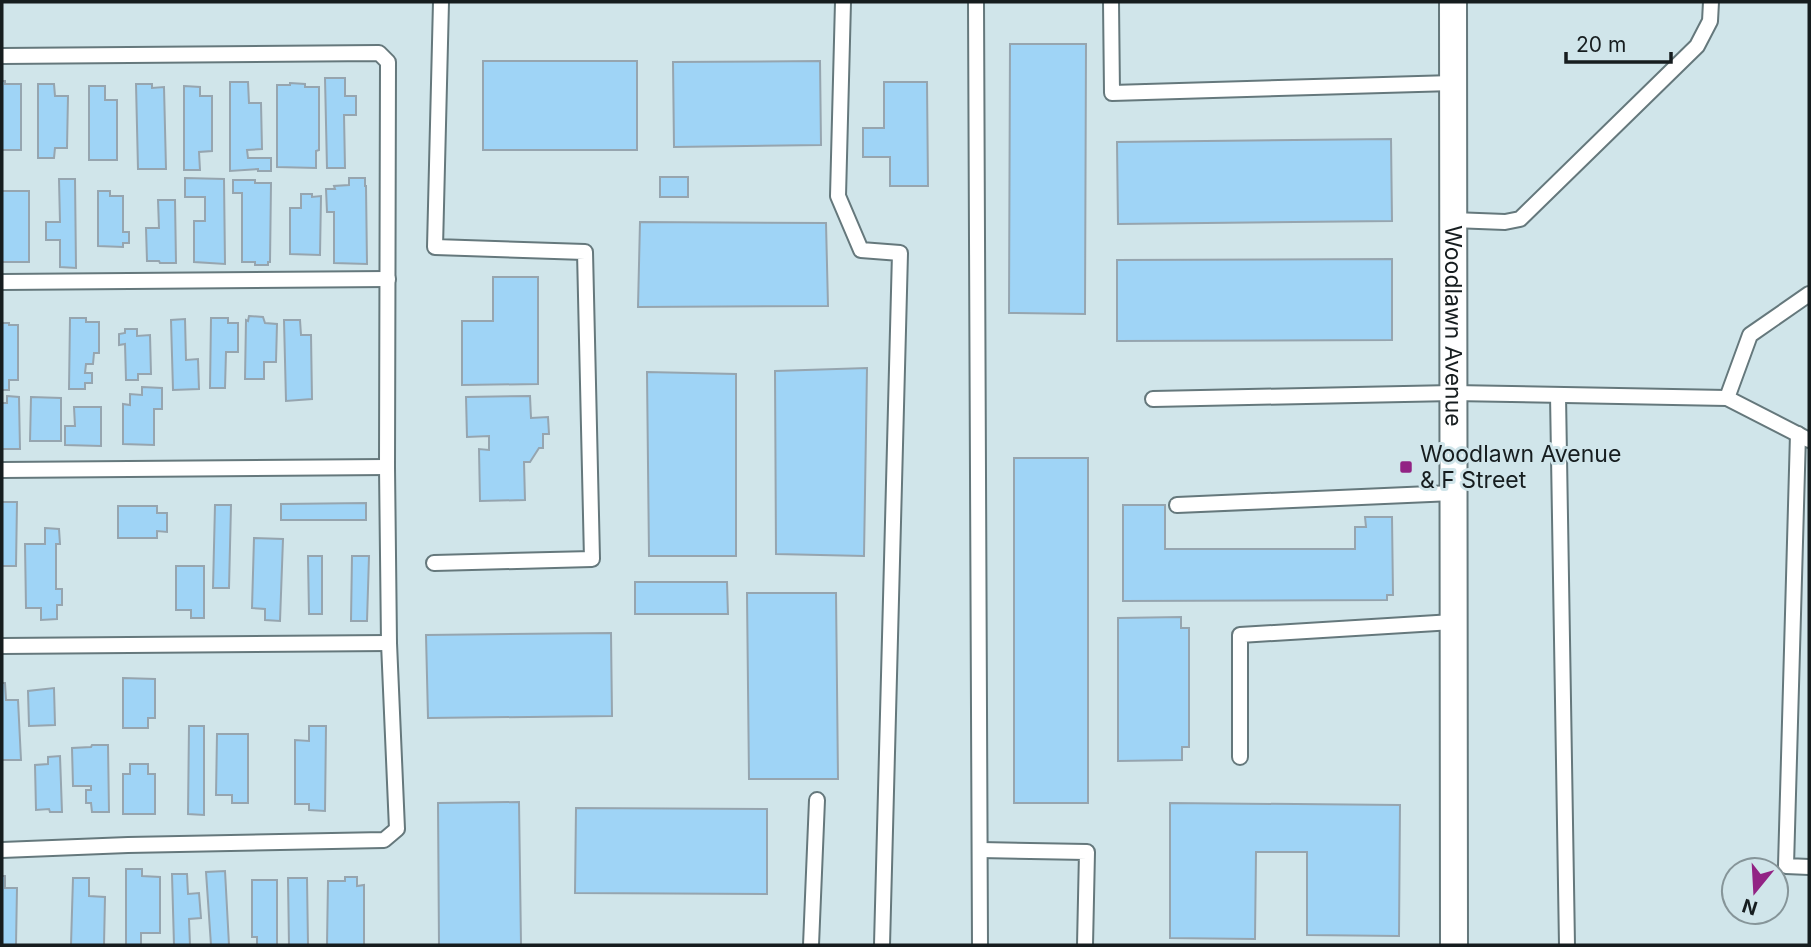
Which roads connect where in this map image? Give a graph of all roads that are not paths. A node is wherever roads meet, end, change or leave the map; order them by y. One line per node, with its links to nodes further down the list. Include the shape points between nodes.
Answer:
1 (441, 2): 22 (lane, via 435,247 584,252 592,559)
2 (843, 2): 32 (lane, via 838,196 861,250 900,253)
3 (976, 2): 29 (lane)
4 (1111, 2): 8 (lane, via 1112,93)
5 (1453, 2): 8 (street, Woodlawn Avenue)
6 (1711, 2): 9 (lane, via 1710,21 1697,46 1520,219)
7 (2, 57): 10 (lane, via 379,53 388,62)
8 (1453, 83): 9 (street, Woodlawn Avenue)
9 (1453, 220): 13 (street, Woodlawn Avenue)
10 (388, 279): 11 (lane); 18 (lane)
11 (2, 282)
12 (1809, 294): 15 (lane, via 1750,335)
13 (1453, 393): 14 (lane); 16 (lane); 20 (street, Woodlawn Avenue)
14 (1558, 395): 15 (lane); 36 (lane)
15 (1727, 398): 17 (lane)
16 (1153, 399)
17 (1804, 437): 30 (lane, via 1786,866)
18 (387, 467): 19 (lane); 24 (lane)
19 (2, 470)
20 (1453, 493): 21 (lane); 23 (street, Woodlawn Avenue)
21 (1177, 506)
22 (434, 563)
23 (1453, 622): 26 (lane, via 1240,635); 35 (street, Woodlawn Avenue)
24 (389, 643): 25 (lane); 28 (lane, via 397,829 384,840)
25 (2, 646)
26 (1240, 757)
27 (817, 800): 31 (lane)
28 (2, 850)
29 (980, 850): 33 (lane); 34 (lane, via 1087,852)
30 (1809, 867)
31 (811, 945)
32 (882, 945)
33 (980, 945)
34 (1084, 945)
35 (1454, 945)
36 (1567, 945)

